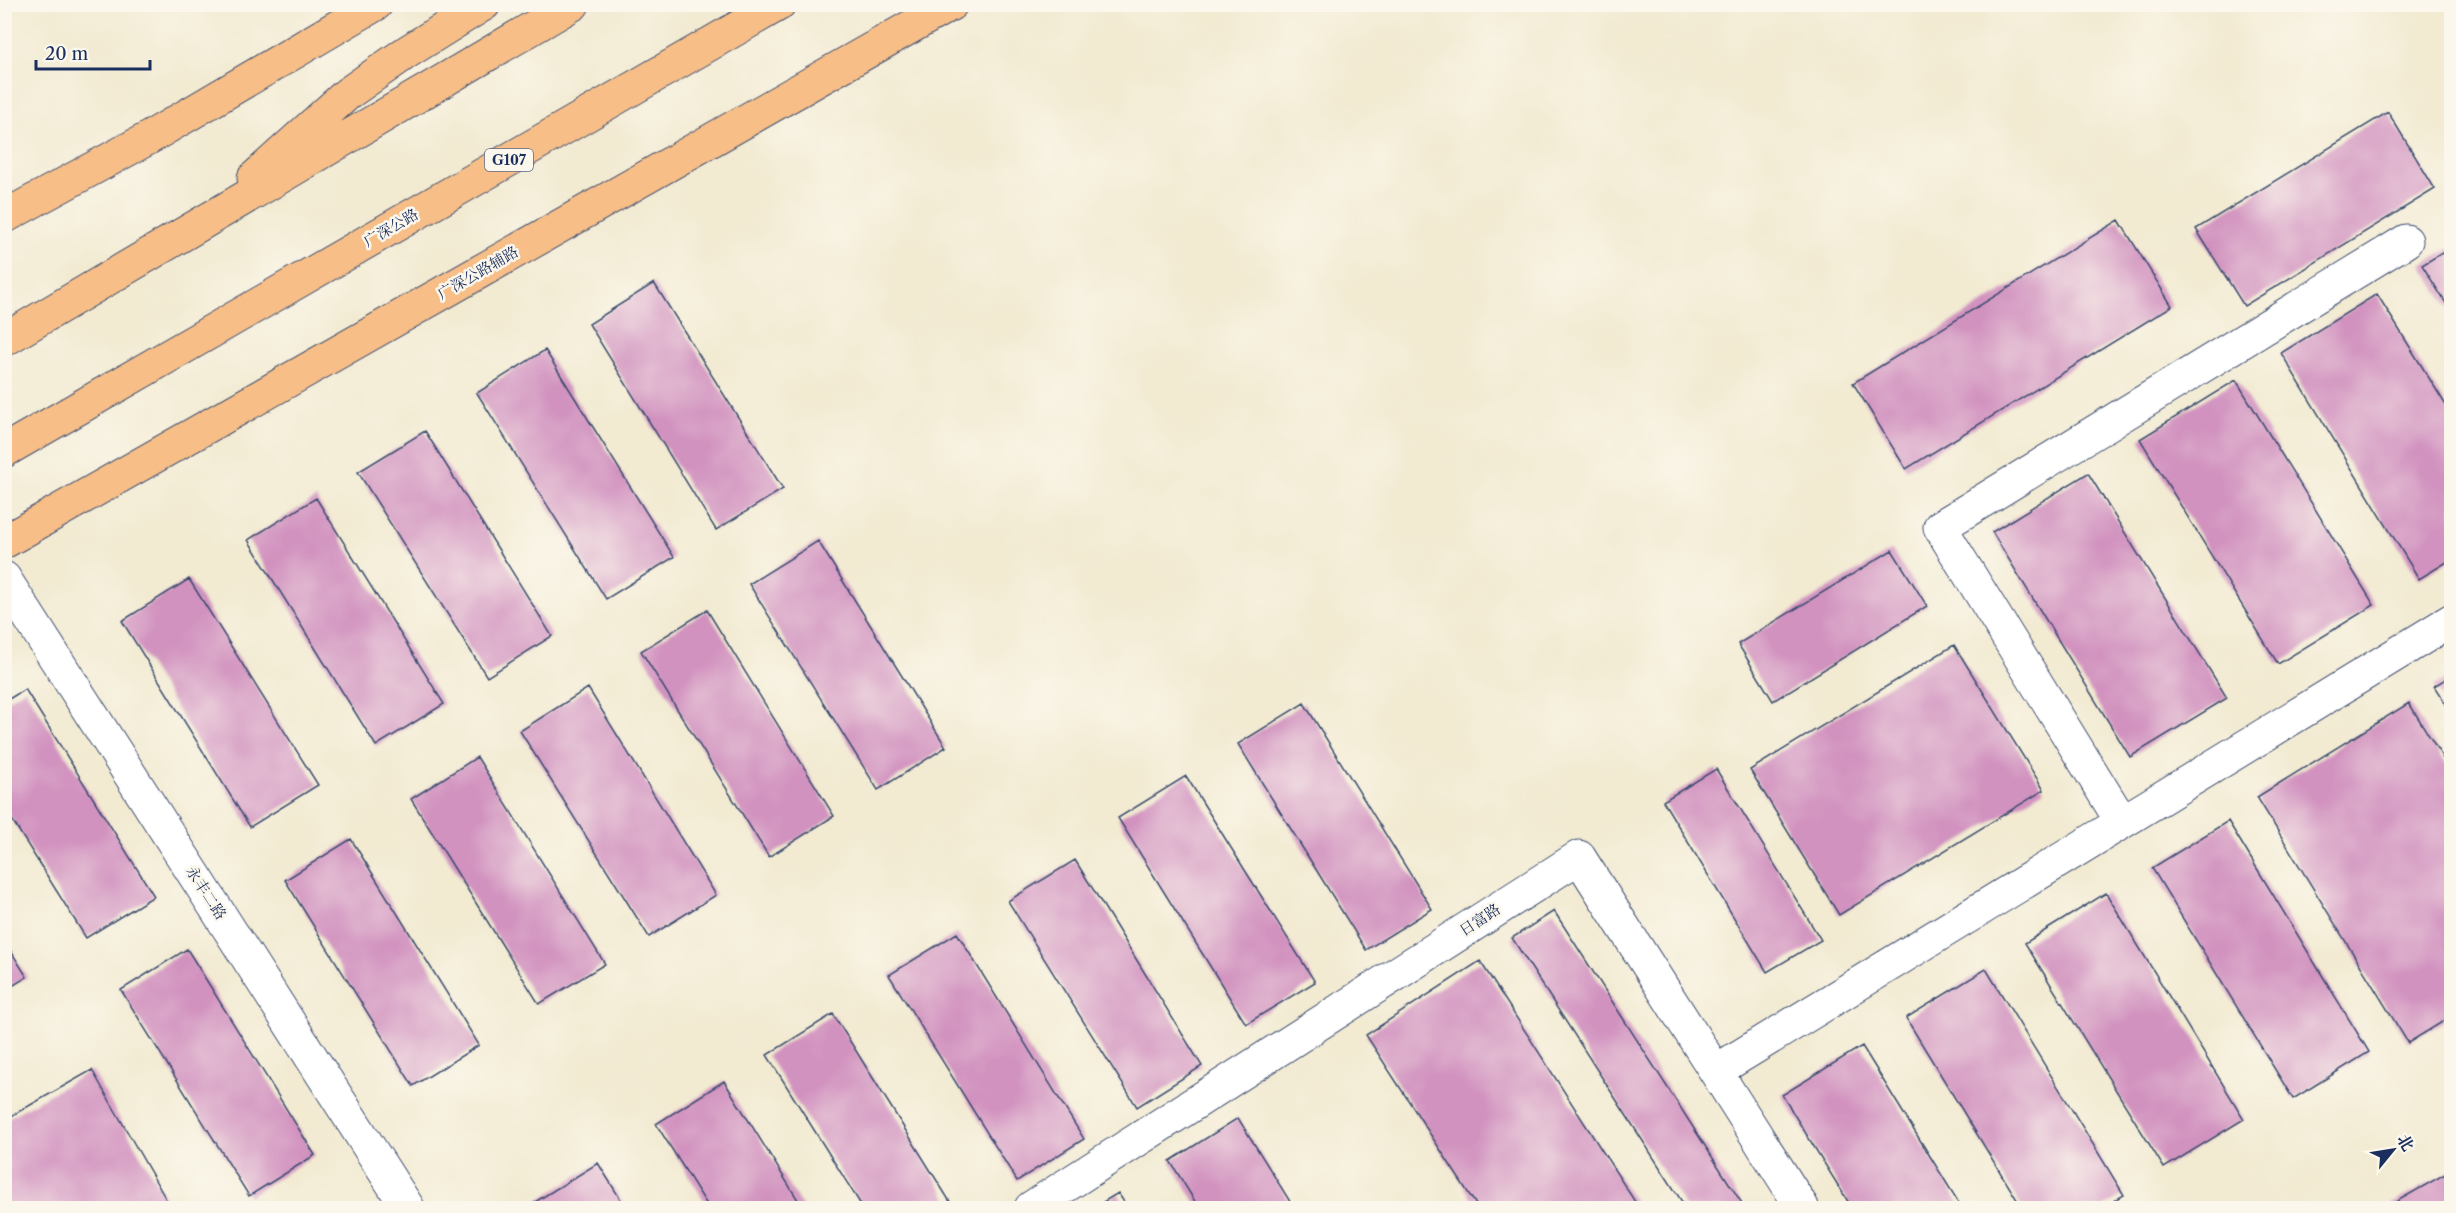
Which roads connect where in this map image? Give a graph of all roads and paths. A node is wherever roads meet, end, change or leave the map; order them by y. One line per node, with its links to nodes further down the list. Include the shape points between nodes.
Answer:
1 (376, 4): 6 (main road, via 147,139)
2 (484, 4): 7 (main road, via 346,94)
3 (573, 4): 7 (main road)
4 (778, 4): 10 (main road, 广深公路 / G107)
5 (951, 4): 11 (main road, 广深公路辅路)
6 (4, 217)
7 (199, 227): 9 (main road)
8 (2406, 241): 14 (street, via 1940,527)
9 (4, 340)
10 (4, 451)
11 (4, 542)
12 (4, 578): 16 (street, 永丰二路)
13 (2451, 620): 14 (street)
14 (2122, 822): 15 (street)
15 (1716, 1071): 17 (street, 日富路); 18 (street, 日富路, via 1579,856)
16 (404, 1207)
17 (1802, 1207)
18 (1031, 1209)

